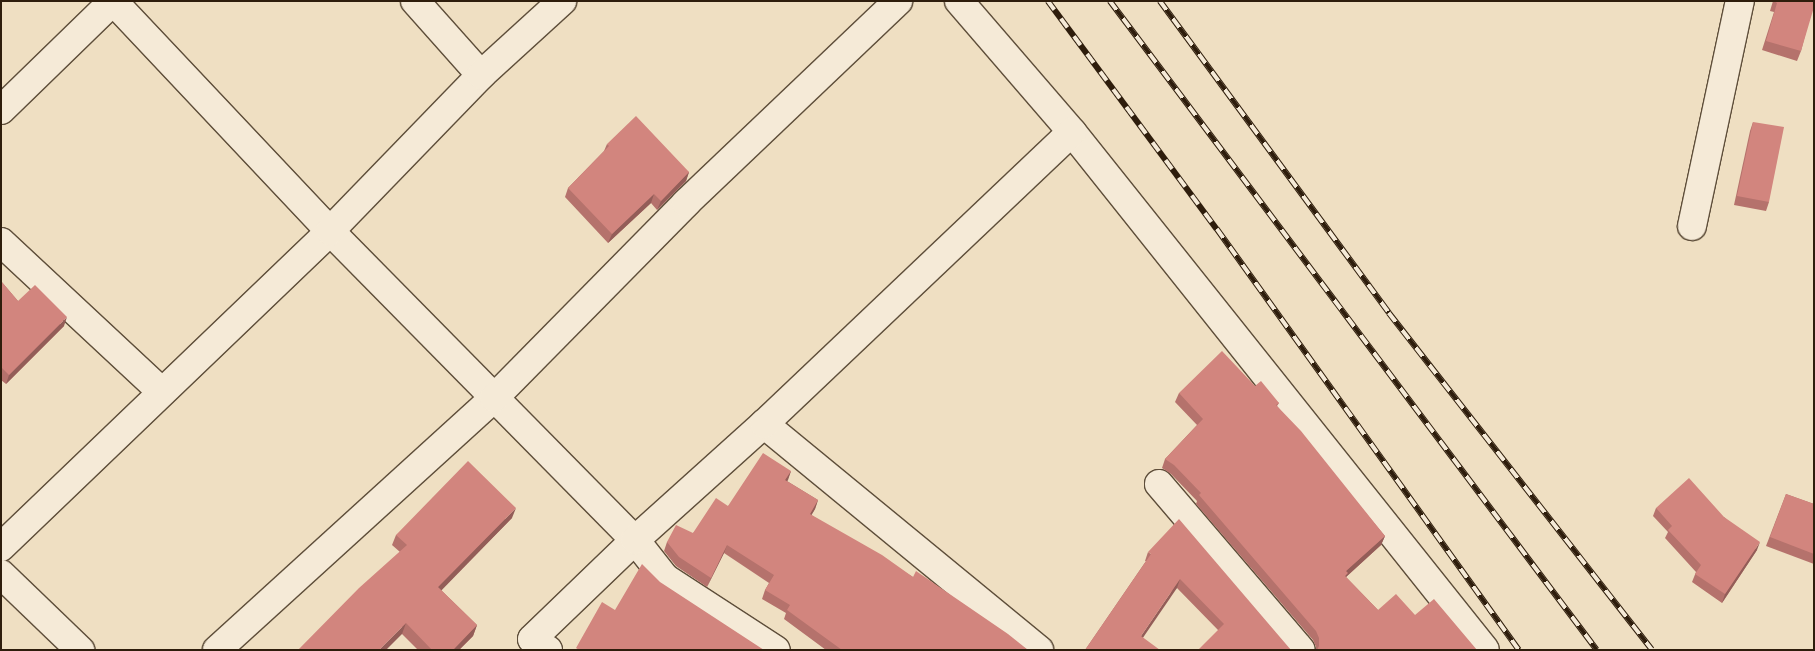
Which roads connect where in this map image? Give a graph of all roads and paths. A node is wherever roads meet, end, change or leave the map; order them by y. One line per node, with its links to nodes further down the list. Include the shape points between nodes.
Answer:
1 (113, 1): 8 (street); 11 (street)
2 (415, 1): 7 (street)
3 (562, 1): 7 (street)
4 (898, 1): 14 (street, via 686,203)
5 (959, 1): 9 (street)
6 (1740, 1): 10 (street)
7 (481, 74): 11 (street)
8 (1, 110)
9 (1072, 132): 15 (street); 26 (street)
10 (1692, 226)
11 (330, 231): 13 (street); 14 (street)
12 (1, 242): 13 (street)
13 (162, 392): 18 (street)
14 (494, 398): 17 (street); 22 (street)
15 (764, 424): 17 (street); 24 (street)
16 (1159, 484): 25 (street)
17 (635, 540): 20 (street); 23 (street, via 666,578)
18 (1, 547)
19 (1, 574): 21 (street)
20 (534, 646)
21 (80, 650)
22 (217, 650)
23 (776, 650)
24 (1039, 650)
25 (1301, 650)
26 (1485, 650)

